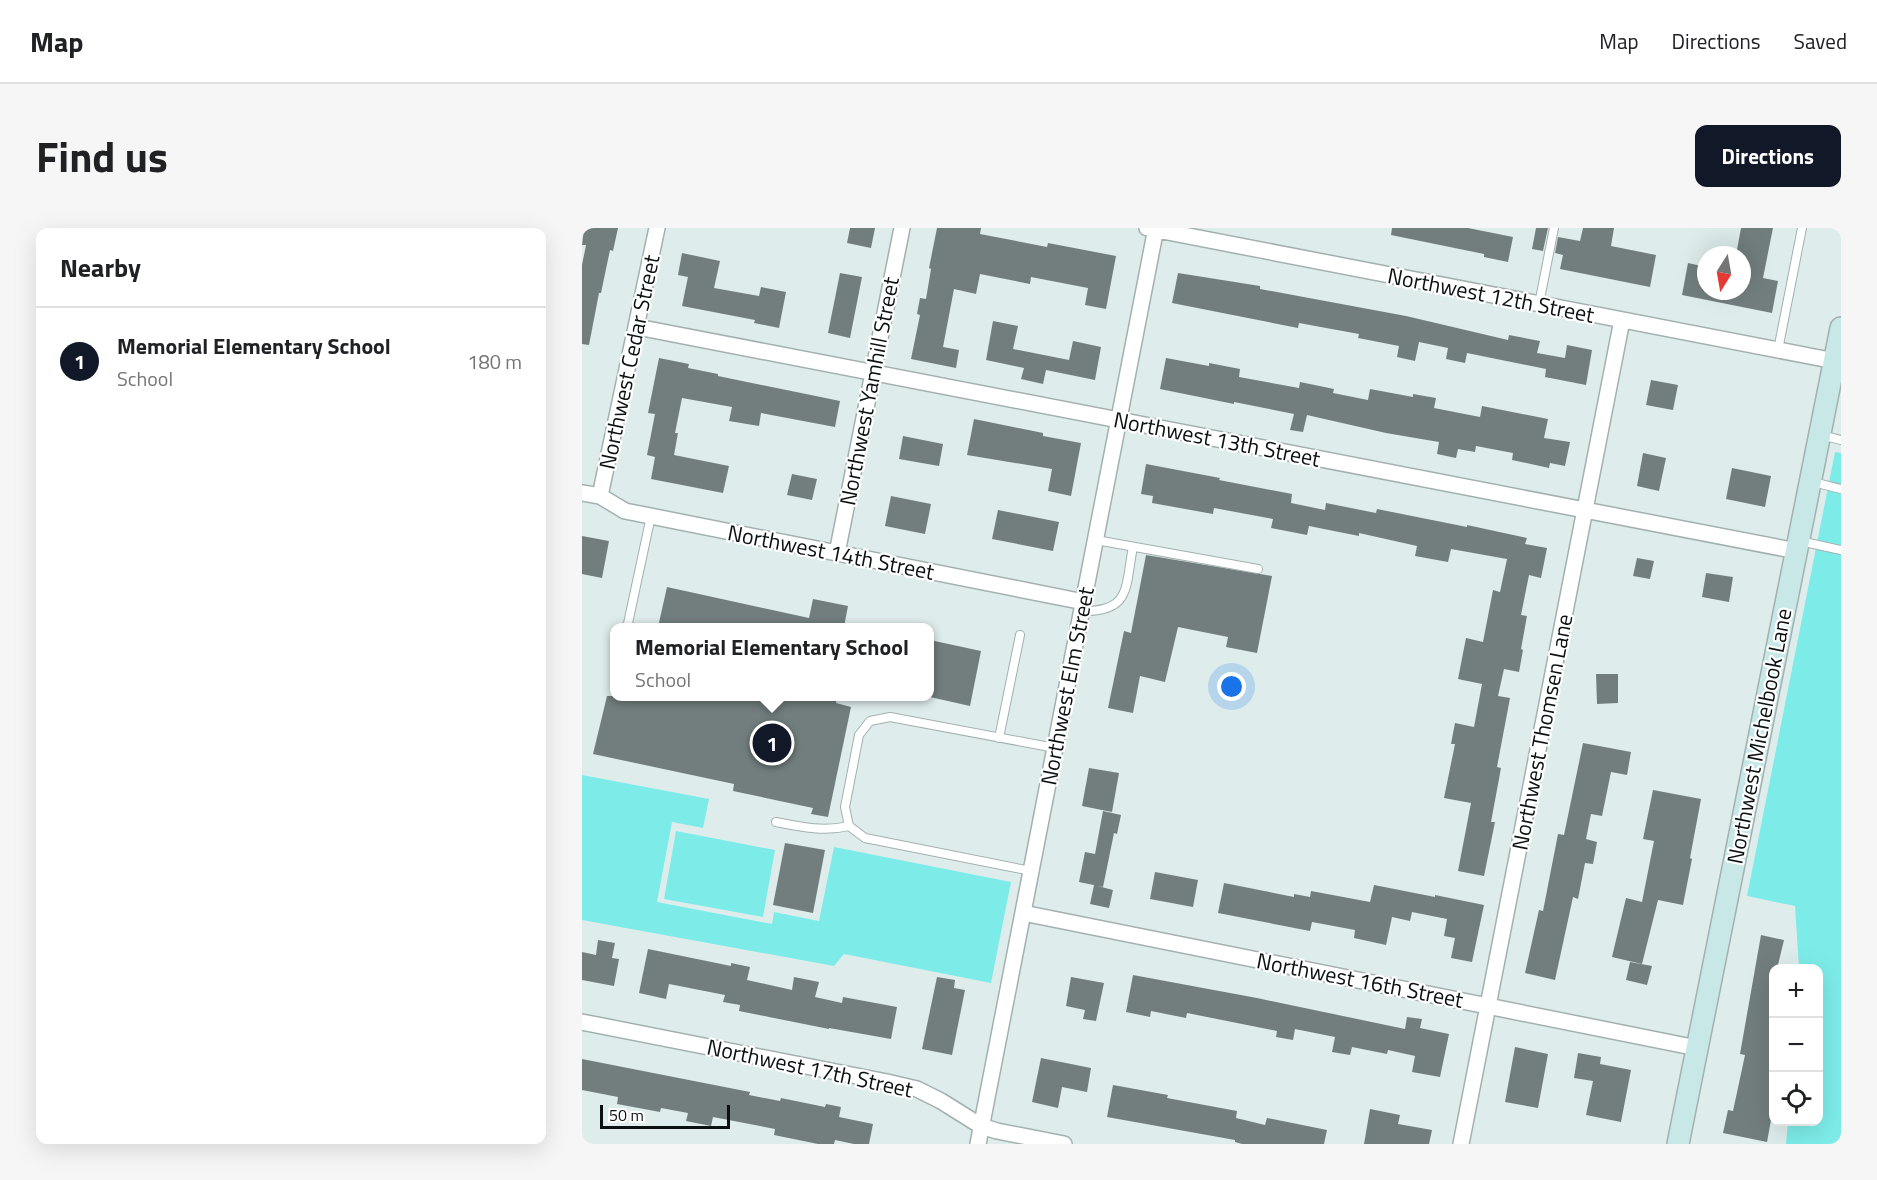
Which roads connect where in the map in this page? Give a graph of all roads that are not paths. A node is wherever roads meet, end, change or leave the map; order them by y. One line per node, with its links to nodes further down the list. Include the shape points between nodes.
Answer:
1 (657, 228): 8 (street, Northwest Cedar Street)
2 (902, 228): 12 (street, Northwest Yamhill Street)
3 (1153, 228): 6 (street, Northwest 12th Street); 13 (street, Northwest Elm Street)
4 (1802, 228): 10 (lane)
5 (1554, 229): 6 (lane)
6 (1539, 304): 7 (street, Northwest 12th Street)
7 (1622, 320): 10 (street, Northwest 12th Street); 20 (street, Northwest Thomsen Lane)
8 (636, 327): 12 (street, Northwest 13th Street); 19 (street, Northwest Cedar Street)
9 (1841, 328): 11 (street, Northwest Michelbook Lane)
10 (1778, 350): 11 (street, Northwest 12th Street)
11 (1835, 361): 14 (street, Northwest Michelbook Lane)
12 (873, 373): 13 (street, Northwest 13th Street); 26 (street, Northwest Yamhill Street)
13 (1119, 420): 20 (street, Northwest 13th Street); 22 (street, Northwest Elm Street)
14 (1820, 434): 15 (lane); 16 (street, Northwest Michelbook Lane)
15 (1841, 440)
16 (1810, 481): 17 (lane); 23 (street, Northwest Michelbook Lane)
17 (1841, 489)
18 (582, 492): 19 (street, Northwest 14th Street)
19 (600, 496): 21 (street, Northwest 14th Street, via 625,511)
20 (1585, 510): 23 (street, Northwest 13th Street); 37 (street, Northwest Thomsen Lane)
21 (651, 516): 26 (street, Northwest 14th Street); 29 (lane)
22 (1096, 540): 24 (lane); 28 (street, Northwest Elm Street)
23 (1798, 546): 25 (lane); 39 (street, Northwest Michelbook Lane)
24 (1133, 547): 27 (lane); 28 (lane, via 1122,599 1110,608 1095,611)
25 (1841, 550)
26 (837, 553): 28 (street, Northwest 14th Street)
27 (1258, 569)
28 (1083, 607): 32 (street, Northwest Elm Street)
29 (628, 623)
30 (1020, 635): 31 (lane)
31 (999, 738): 32 (lane); 34 (lane, via 890,717 870,722 859,735 845,807)
32 (1055, 748): 35 (street, Northwest Elm Street)
33 (776, 822): 34 (lane, via 834,830)
34 (849, 826): 35 (lane, via 866,838)
35 (1031, 870): 36 (street, Northwest Elm Street)
36 (1023, 913): 37 (street, Northwest 16th Street); 40 (street, Northwest Elm Street)
37 (1488, 1006): 39 (street, Northwest 16th Street); 43 (street, Northwest Thomsen Lane)
38 (582, 1022): 40 (street, Northwest 17th Street, via 917,1089)
39 (1697, 1048): 44 (street, Northwest Michelbook Lane)
40 (981, 1126): 41 (street, Northwest Elm Street); 42 (street, Northwest 17th Street)
41 (978, 1144)
42 (1064, 1144)
43 (1461, 1144)
44 (1678, 1144)

